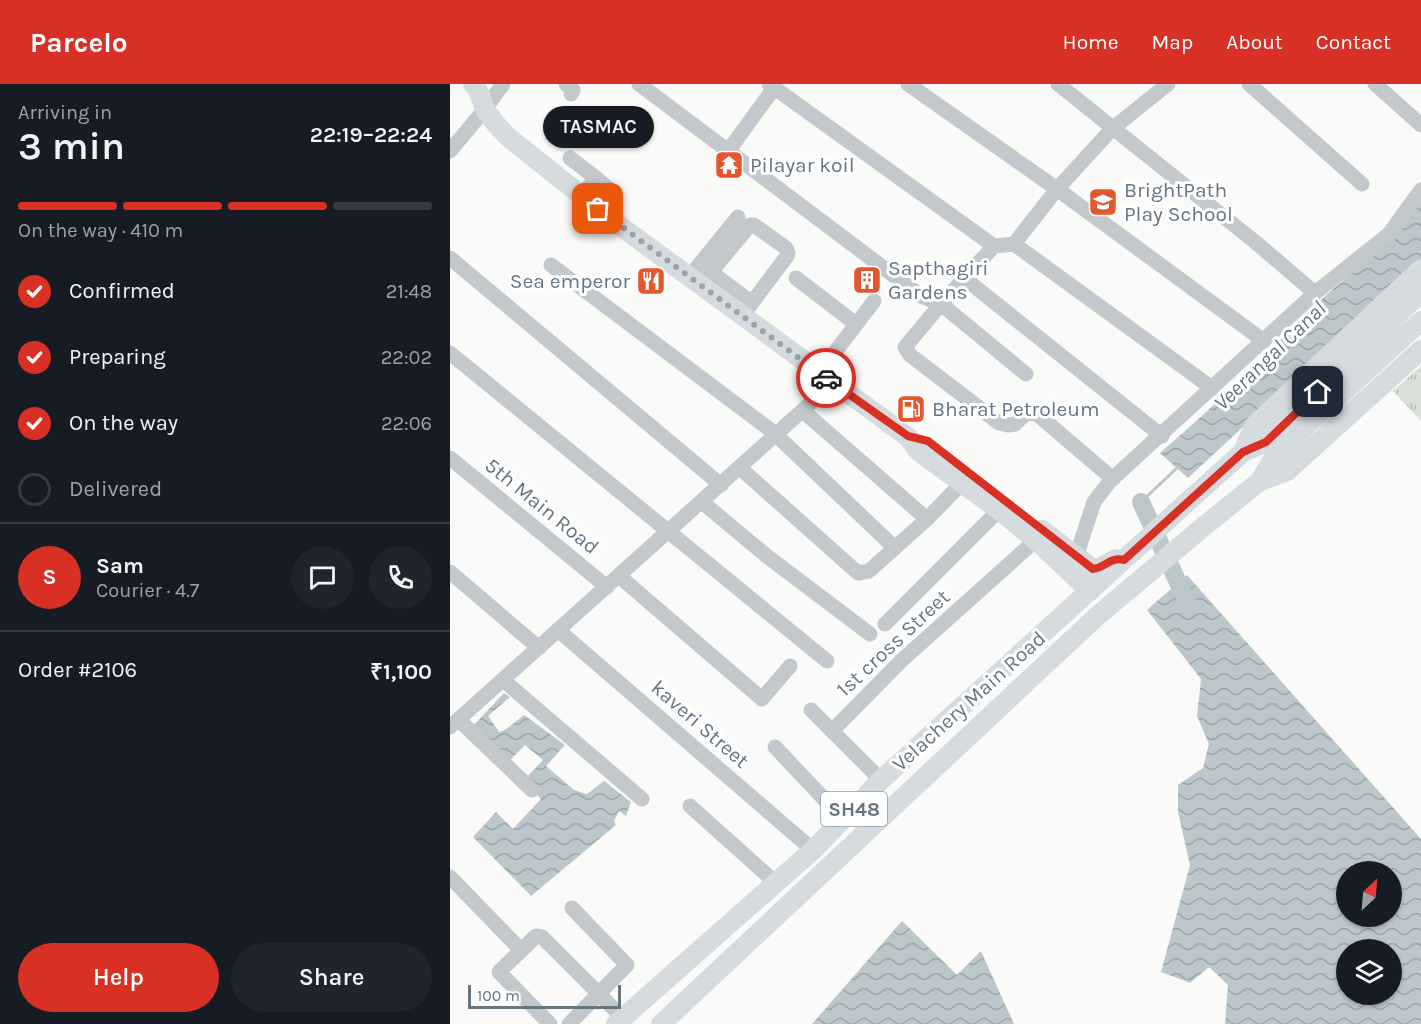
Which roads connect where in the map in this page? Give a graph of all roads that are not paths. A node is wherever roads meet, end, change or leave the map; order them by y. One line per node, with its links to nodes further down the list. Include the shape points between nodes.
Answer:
1 (461, 84): 10 (main road, via 473,96)
2 (502, 84): 10 (street)
3 (639, 84): 13 (street)
4 (908, 84): 19 (street)
5 (1058, 84): 12 (street)
6 (1168, 84): 12 (street)
7 (1249, 84): 17 (street)
8 (1375, 84): 11 (street)
9 (771, 86): 13 (street); 24 (street)
10 (480, 97): 14 (street); 21 (main road, via 494,123 508,137)
11 (1421, 125)
12 (1112, 129): 19 (street); 31 (street)
13 (729, 150): 34 (street, via 921,296)
14 (450, 151)
15 (570, 158): 16 (street)
16 (596, 178): 18 (street); 21 (street)
17 (1362, 184)
18 (609, 189)
19 (1057, 189): 23 (street); 38 (street)
20 (1421, 190): 31 (street, via 1389,234)
21 (581, 196): 30 (main road)
22 (740, 220): 30 (street)
23 (1014, 244): 24 (street); 43 (street)
24 (994, 246): 29 (street)
25 (450, 258): 55 (street)
26 (551, 265): 45 (street)
27 (1421, 269): 49 (main road, via 1254,426)
28 (796, 278): 37 (street)
29 (964, 278): 34 (street); 47 (street)
30 (699, 279): 35 (main road); 35 (street, via 754,225 788,253)
31 (1315, 292): 38 (street)
32 (1421, 292): 48 (main road, SH48)
33 (874, 301): 37 (street)
34 (941, 304): 41 (street); 52 (street, via 905,347 910,355 999,423 1015,424 1026,412 1037,414)
35 (747, 309): 42 (main road)
36 (1421, 321): 48 (main road, SH48)
37 (856, 324): 42 (street)
38 (1264, 341): 43 (street)
39 (1421, 350): 53 (main road, via 1287,471)
40 (450, 353): 59 (street)
41 (1026, 374)
42 (826, 378): 44 (street); 46 (main road)
43 (1212, 388): 47 (street)
44 (803, 411): 45 (street); 58 (street)
45 (776, 435): 51 (street); 61 (street)
46 (908, 436): 54 (main road, via 918,451); 62 (main road, via 928,441)
47 (1162, 436): 52 (street)
48 (1271, 448): 49 (main road, SH48); 53 (main road, SH48)
49 (1243, 452): 63 (main road, Velachery Main Road / SH48)
50 (450, 458): 65 (street, 5th Main Road)
51 (740, 468): 55 (street); 61 (street, via 858,573 869,571)
52 (1113, 479): 62 (street, via 1094,502)
53 (1260, 481): 92 (main road, Velachery Main Road / SH48, via 1095,618)
54 (963, 482): 57 (main road); 58 (street)
55 (721, 485): 56 (street)
56 (702, 502): 59 (street); 69 (street)
57 (999, 510): 60 (main road); 67 (street)
58 (927, 519): 61 (street)
59 (668, 532): 65 (street); 71 (street)
60 (1036, 540): 66 (main road); 76 (street, 1st cross Street, via 901,662)
61 (894, 548)
62 (1076, 557): 63 (main road, via 1093,569 1113,559)
63 (1124, 560): 66 (main road, Velachery Main Road / SH48)
64 (450, 572): 70 (street)
65 (613, 582): 68 (street); 72 (street, 5th Main Road, via 762,699)
66 (1090, 591): 78 (main road, Velachery Main Road / SH48)
67 (885, 624)
68 (558, 630): 70 (street); 83 (street, kaveri Street)
69 (870, 634)
70 (539, 648): 73 (street)
71 (827, 661)
72 (790, 666)
73 (503, 680): 75 (street); 80 (street)
74 (811, 710): 76 (street)
75 (454, 722): 79 (street)
76 (832, 732): 78 (street)
77 (775, 747): 82 (street)
78 (881, 780): 82 (main road, Velachery Main Road / SH48)
79 (532, 790)
80 (642, 799)
81 (690, 806): 85 (street)
82 (844, 820): 83 (main road, Velachery Main Road / SH48)
83 (813, 850): 85 (main road, Velachery Main Road / SH48)
84 (450, 877): 87 (street)
85 (776, 883): 89 (main road, Velachery Main Road / SH48)
86 (572, 908): 88 (street, via 627,965)
87 (521, 950): 88 (street, via 540,936); 90 (street, via 499,972)
88 (596, 994): 89 (street); 91 (street)
89 (619, 1022)
90 (550, 1024)
91 (569, 1024)
92 (661, 1024)

